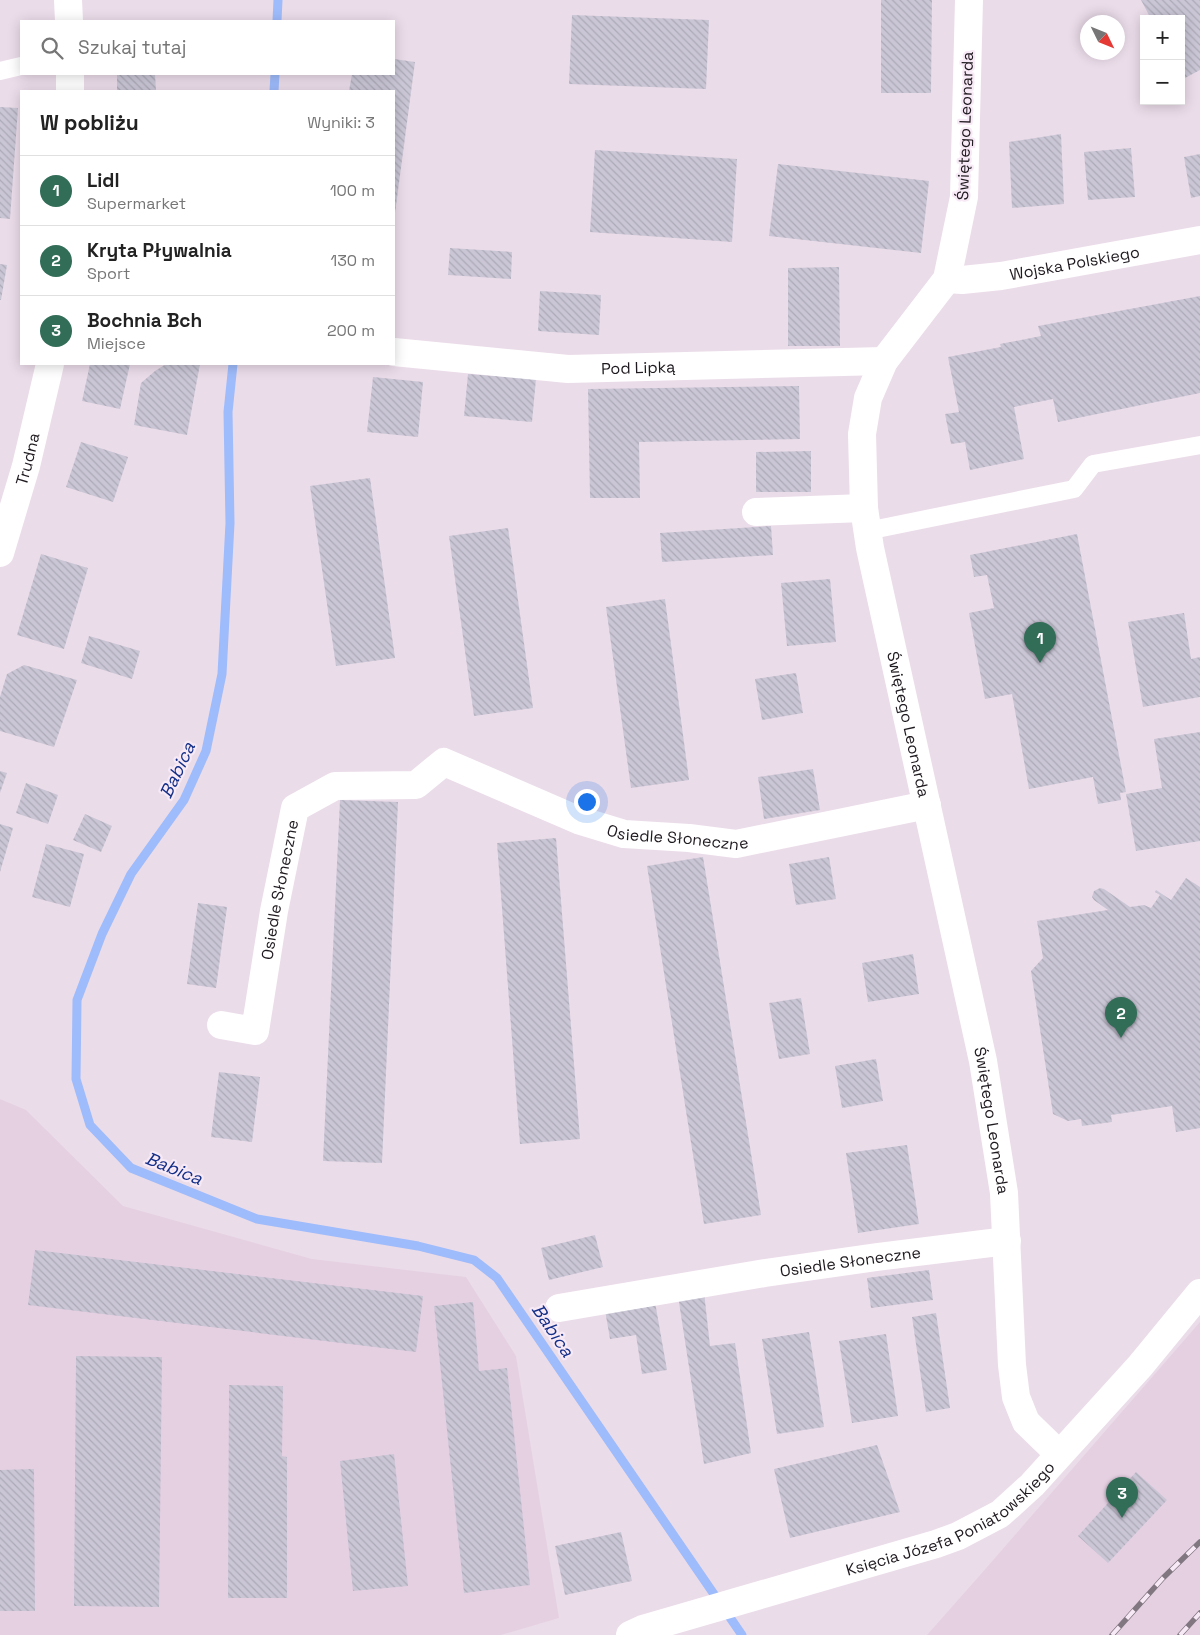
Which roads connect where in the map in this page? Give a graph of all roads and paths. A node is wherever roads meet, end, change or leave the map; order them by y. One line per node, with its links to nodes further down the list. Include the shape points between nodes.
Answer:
1 (68, 0): 3 (street)
2 (969, 0): 9 (street, Świętego Leonarda, via 964,197)
3 (69, 20)
4 (20, 66): 5 (lane)
5 (0, 71)
6 (70, 75): 7 (street)
7 (70, 90)
8 (1200, 240): 9 (street, Wojska Polskiego, via 1001,276)
9 (947, 279): 11 (street, Świętego Leonarda)
10 (395, 352): 11 (street, Pod Lipką, via 568,369)
11 (884, 361): 15 (street, Świętego Leonarda, via 868,398 862,434)
12 (50, 365): 16 (street, Trudna, via 26,466)
13 (1200, 445): 15 (lane, via 1093,464 1074,489)
14 (756, 512): 15 (street)
15 (865, 520): 17 (street, Świętego Leonarda)
16 (0, 553)
17 (926, 805): 18 (street, Osiedle Słoneczne, via 736,844 624,834 578,820 444,762 416,785 335,786 295,808 255,1031); 19 (street, Świętego Leonarda, via 983,1061 1004,1193)
18 (221, 1025)
19 (1006, 1241): 21 (street, Osiedle Słoneczne, via 867,1258); 22 (street, Świętego Leonarda, via 1016,1397 1026,1422)
20 (1200, 1293): 22 (street, Księcia Józefa Poniatowskiego, via 1140,1366)
21 (559, 1308)
22 (1059, 1454): 23 (street, Księcia Józefa Poniatowskiego, via 1000,1514 958,1536)
23 (630, 1635)

